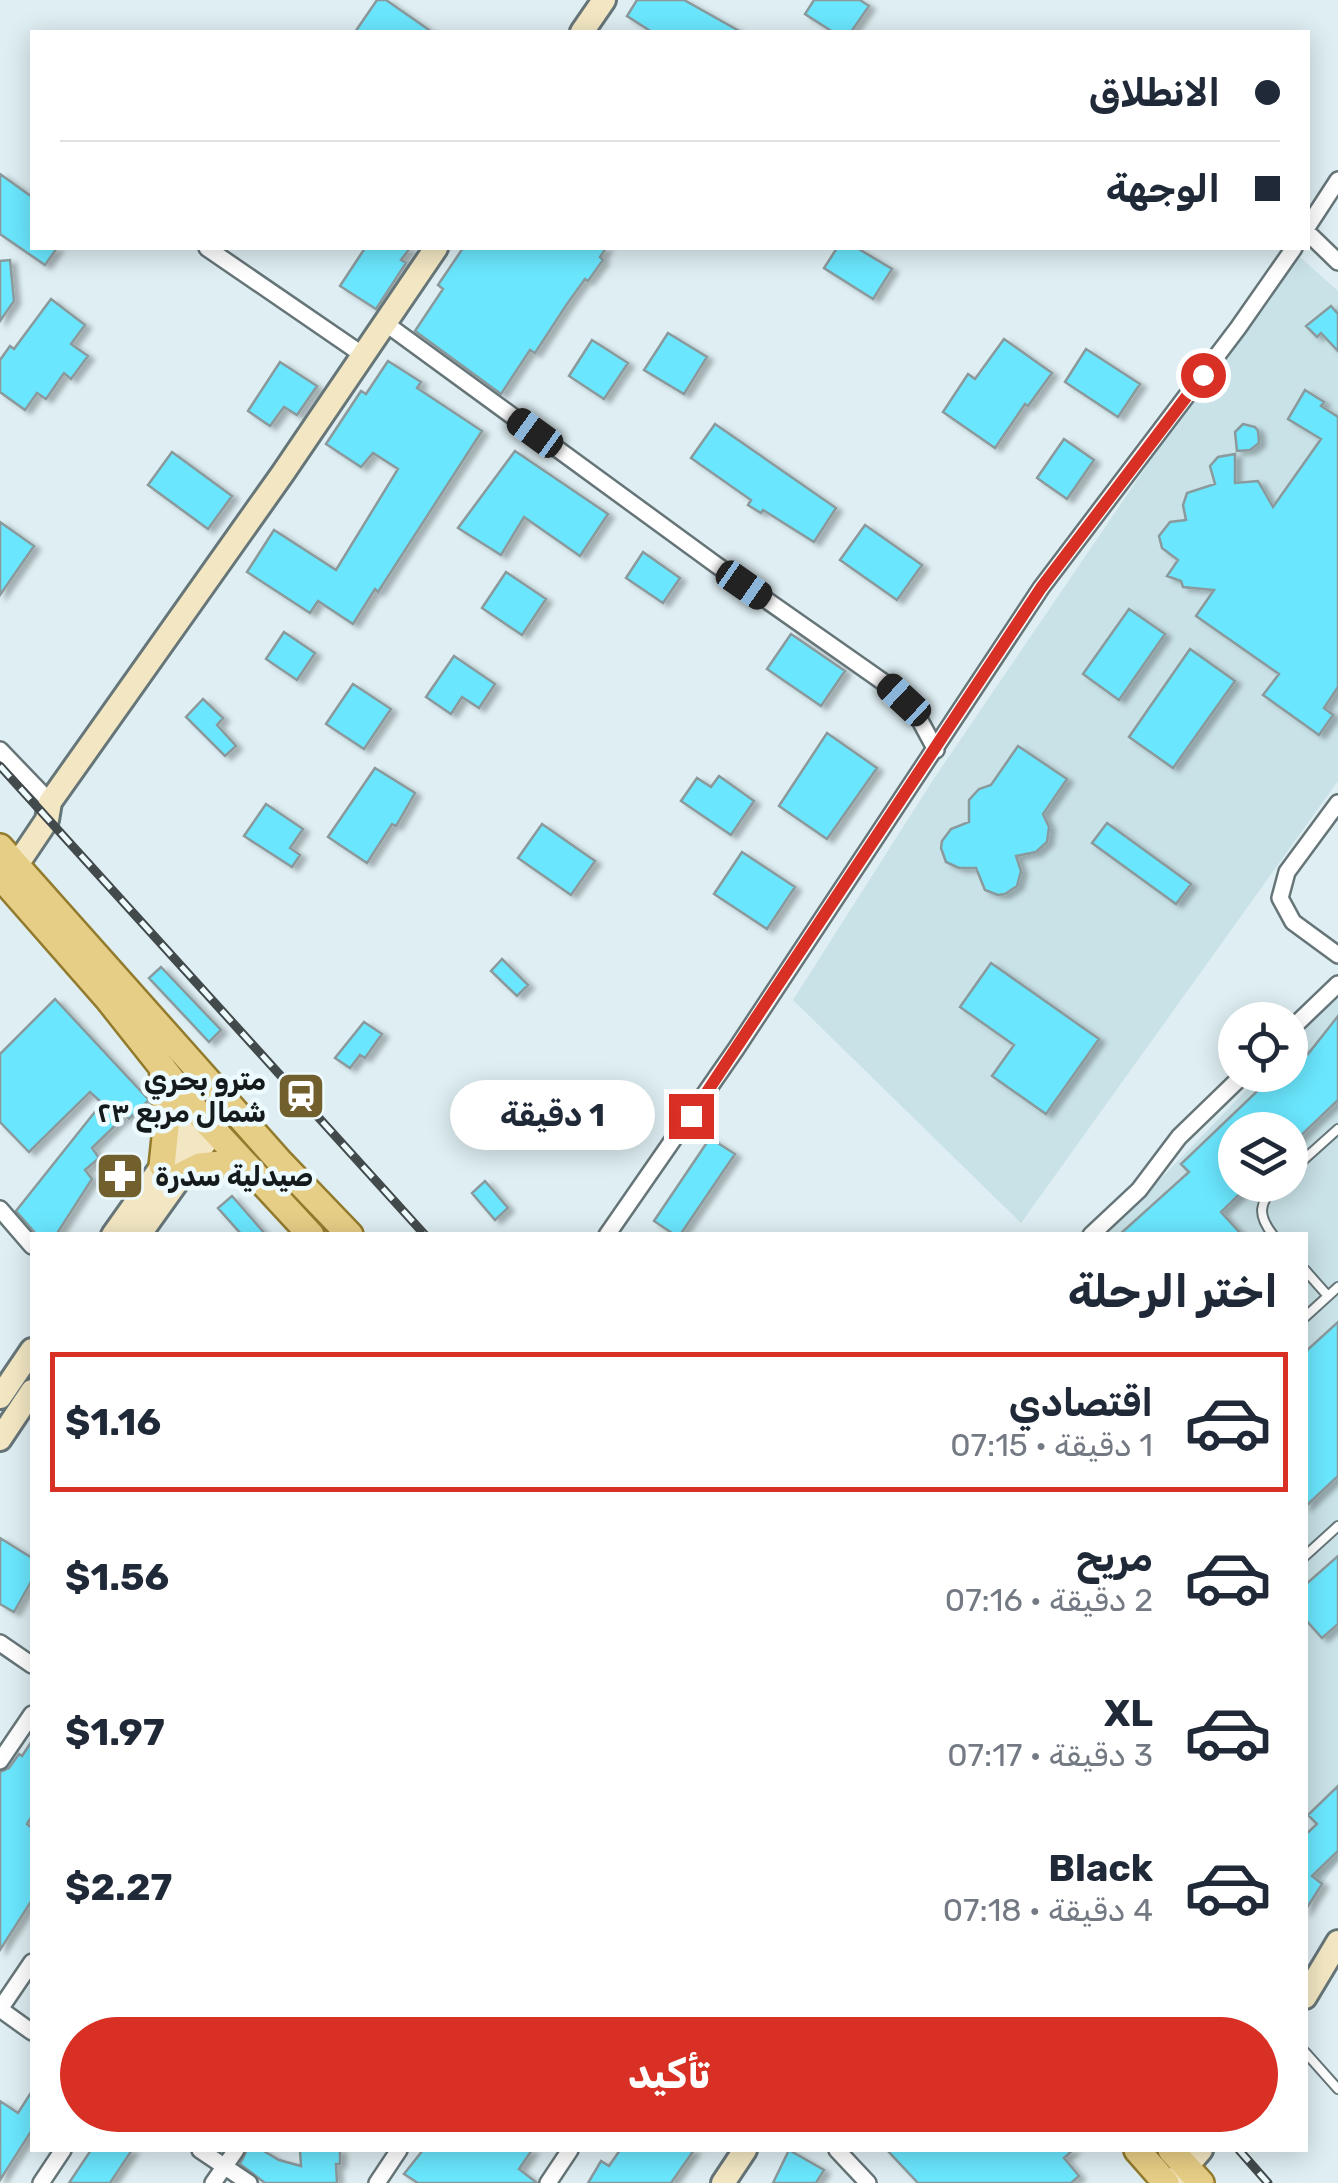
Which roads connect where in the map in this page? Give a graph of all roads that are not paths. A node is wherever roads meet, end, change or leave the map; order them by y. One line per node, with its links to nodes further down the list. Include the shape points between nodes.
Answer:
1 (604, 0): 2 (street)
2 (583, 30)
3 (1338, 180): 4 (street)
4 (1310, 227)
5 (1310, 232): 9 (street)
6 (211, 250): 11 (street)
7 (435, 250): 10 (street)
8 (1293, 250): 13 (street, via 1041,588)
9 (1338, 262)
10 (385, 323): 11 (street); 13 (street, via 889,686 917,715)
11 (363, 355): 14 (street)
12 (0, 750): 14 (street)
13 (936, 750): 33 (street)
14 (50, 802): 16 (street, via 47,820)
15 (1338, 803): 17 (street, via 1287,872 1280,898 1293,922)
16 (5, 863): 20 (main road); 32 (main road)
17 (1338, 955)
18 (1338, 984): 19 (street)
19 (1308, 1013)
20 (162, 1067): 22 (main road); 26 (main road)
21 (1225, 1092): 34 (street)
22 (206, 1122): 25 (main road); 26 (street)
23 (1338, 1129): 24 (lane)
24 (1308, 1156)
25 (242, 1162): 26 (main road); 31 (main road)
26 (171, 1171): 29 (street); 30 (street)
27 (1262, 1202): 35 (lane)
28 (0, 1209): 36 (street)
29 (116, 1232)
30 (141, 1232)
31 (308, 1232)
32 (347, 1232)
33 (609, 1232)
34 (1095, 1232)
35 (1271, 1232)
36 (30, 1244)
37 (1308, 1273): 39 (lane)
38 (1338, 1287): 39 (lane)
39 (1328, 1296): 40 (lane)
40 (1308, 1314)
41 (30, 1353): 43 (street)
42 (30, 1394): 44 (street)
43 (0, 1397)
44 (0, 1439)
45 (1338, 1526): 46 (lane)
46 (1308, 1553)
47 (0, 1643): 48 (street)
48 (30, 1664)
49 (30, 1717): 50 (street)
50 (0, 1761)
51 (1335, 1953): 53 (street)
52 (30, 1965): 54 (street, via 0,2009)
53 (1308, 1992)
54 (30, 2031)
55 (1308, 2055): 56 (lane)
56 (1338, 2089)
57 (62, 2152): 67 (street)
58 (203, 2152): 65 (street)
59 (235, 2152): 65 (street)
60 (398, 2152): 70 (street)
61 (569, 2152): 71 (street)
62 (745, 2152): 72 (street)
63 (840, 2152): 73 (street)
64 (1141, 2152): 66 (main road)
65 (224, 2167): 68 (street); 69 (street)
66 (1183, 2169)
67 (40, 2183)
68 (213, 2183)
69 (249, 2183)
70 (377, 2183)
71 (548, 2183)
72 (723, 2183)
73 (868, 2183)

